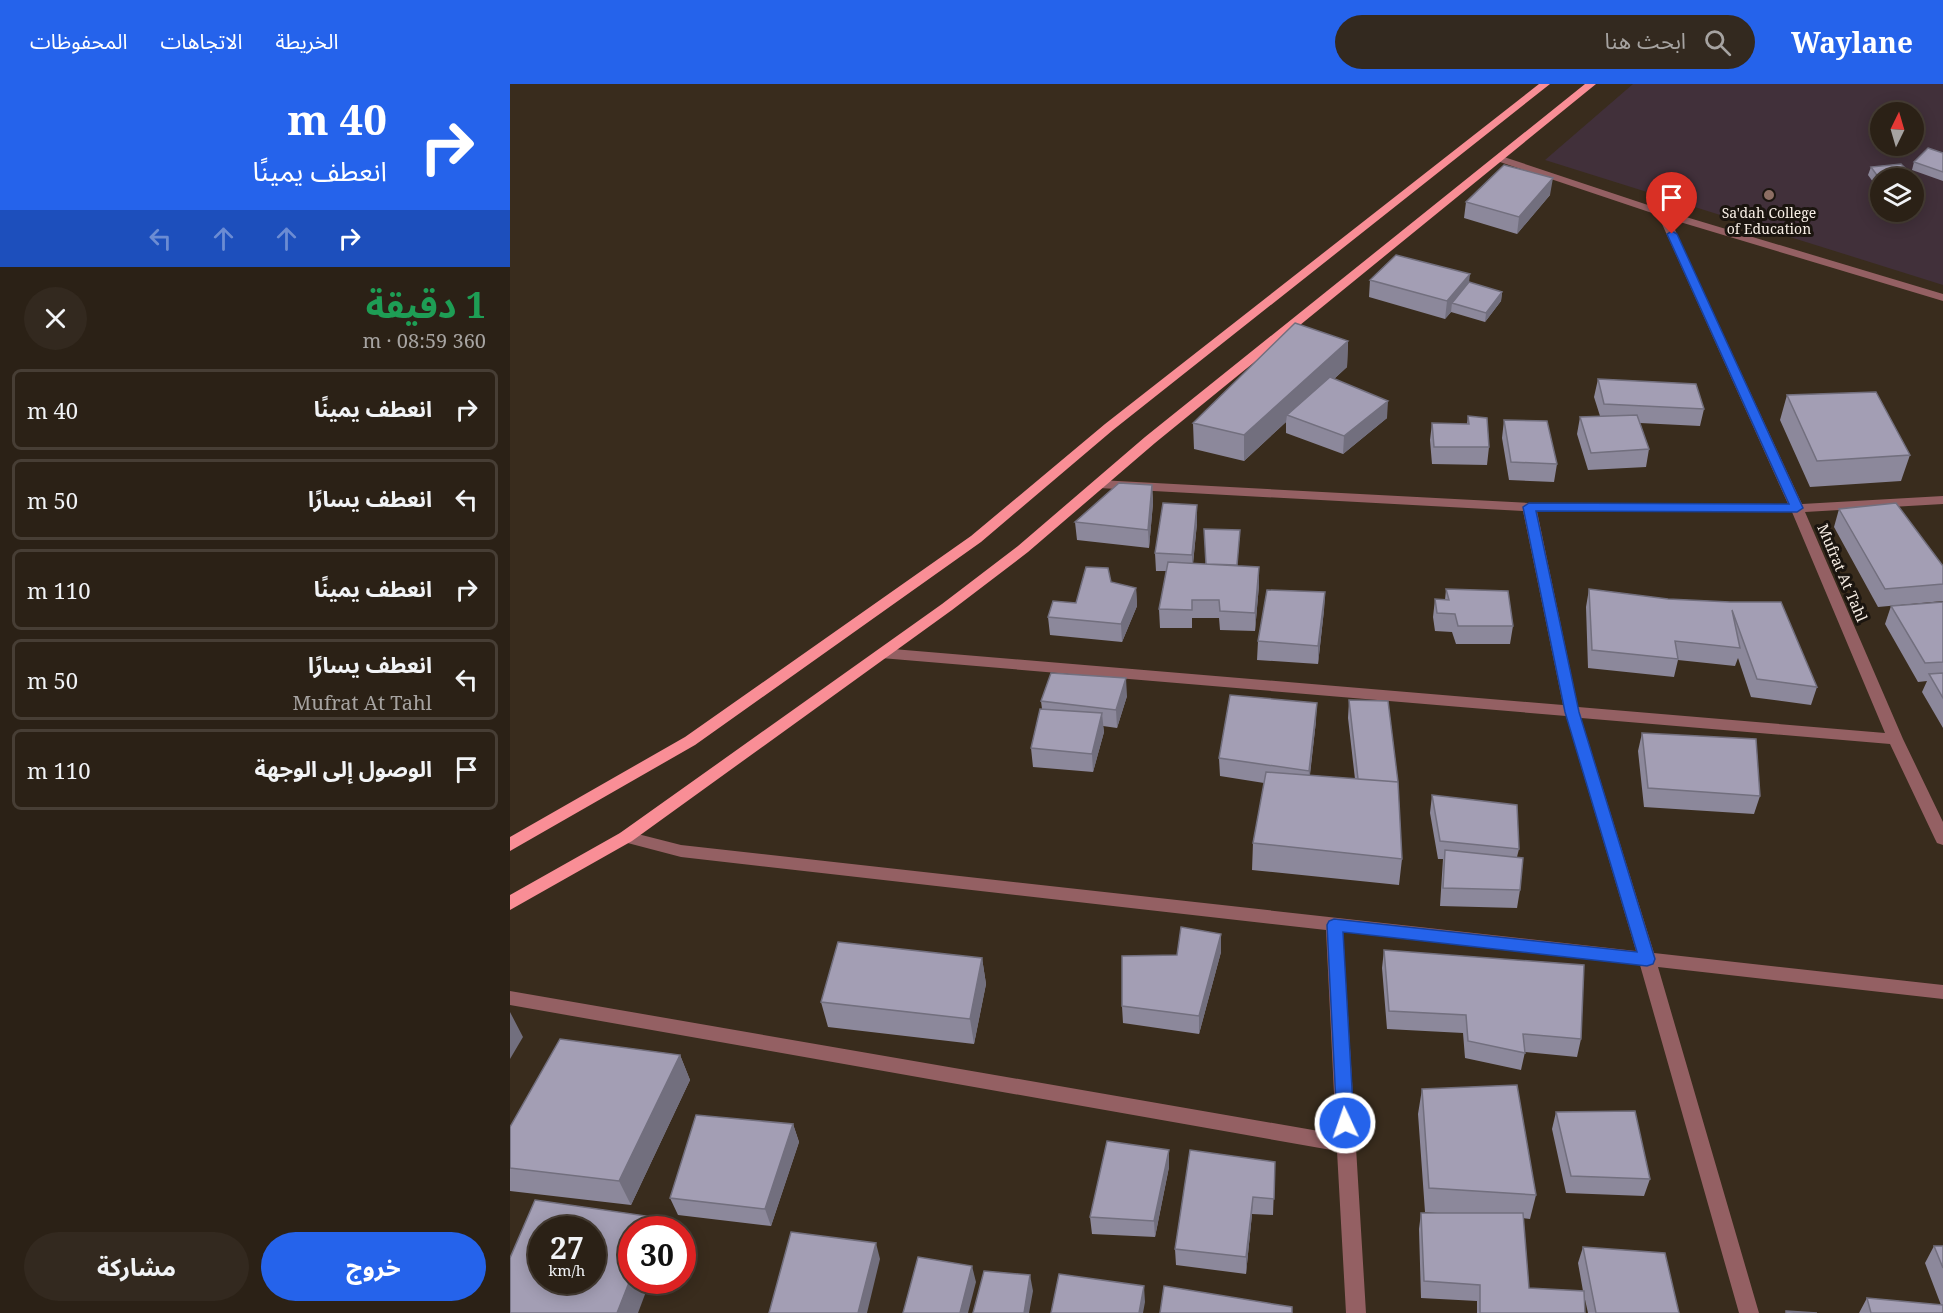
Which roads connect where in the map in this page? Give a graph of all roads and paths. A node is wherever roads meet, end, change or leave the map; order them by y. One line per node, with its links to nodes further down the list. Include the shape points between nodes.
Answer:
1 (1545, 84): 15 (main road, via 1109,427 976,539 690,741)
2 (1591, 84): 3 (main road)
3 (1501, 159): 4 (street); 6 (main road)
4 (1662, 213): 5 (street); 9 (street, Mufrat At Tahl)
5 (1943, 298)
6 (1099, 484): 8 (street); 10 (main road, via 1023,549)
7 (1943, 500): 9 (street)
8 (1529, 507): 9 (street); 11 (street)
9 (1797, 508): 12 (street, Mufrat At Tahl)
10 (881, 653): 11 (street); 13 (main road)
11 (1572, 712): 12 (street); 18 (street)
12 (1895, 739): 14 (street, Mufrat At Tahl)
13 (626, 837): 16 (main road); 17 (street, via 681,851)
14 (1943, 839)
15 (510, 845)
16 (510, 903)
17 (1334, 925): 18 (street); 21 (street)
18 (1647, 959): 19 (street); 23 (street)
19 (1943, 992)
20 (510, 998): 21 (street)
21 (1346, 1144): 22 (street)
22 (1356, 1313)
23 (1749, 1313)

